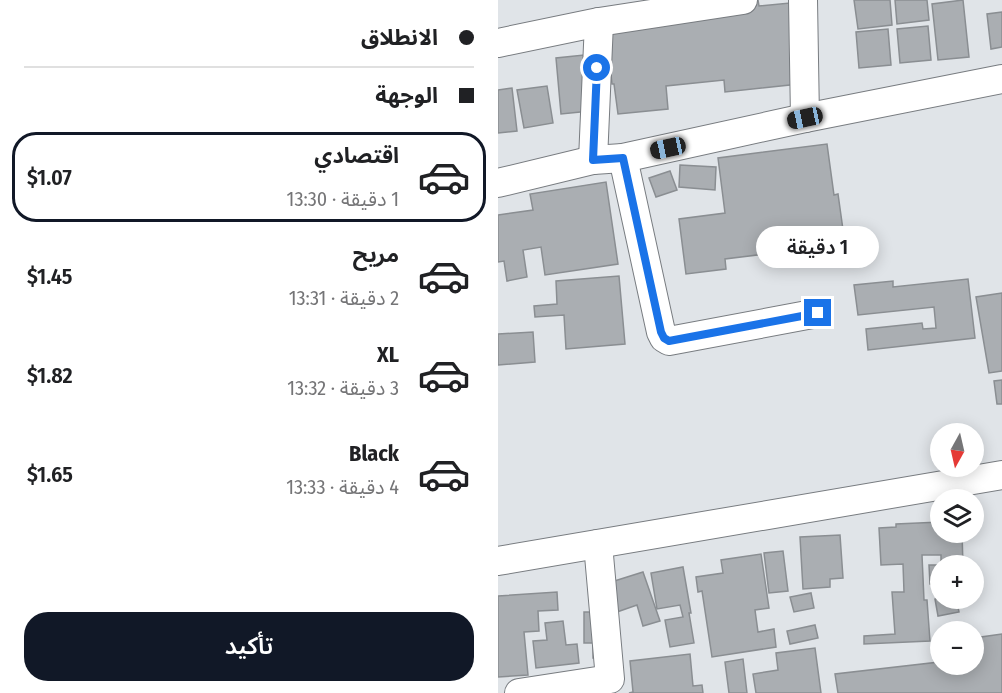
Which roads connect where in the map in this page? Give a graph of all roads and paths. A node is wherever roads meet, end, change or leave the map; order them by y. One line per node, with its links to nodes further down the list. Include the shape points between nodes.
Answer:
1 (743, 0): 3 (street)
2 (803, 0): 6 (street)
3 (599, 22): 4 (street); 8 (street)
4 (498, 43)
5 (1002, 79): 6 (street)
6 (805, 118): 7 (street)
7 (623, 158): 8 (street); 10 (street, via 664,338 669,341)
8 (593, 160): 9 (street)
9 (498, 183)
10 (818, 313)
11 (1002, 475): 12 (street)
12 (598, 544): 13 (street); 14 (street)
13 (498, 561)
14 (611, 686): 15 (street)
15 (519, 693)

